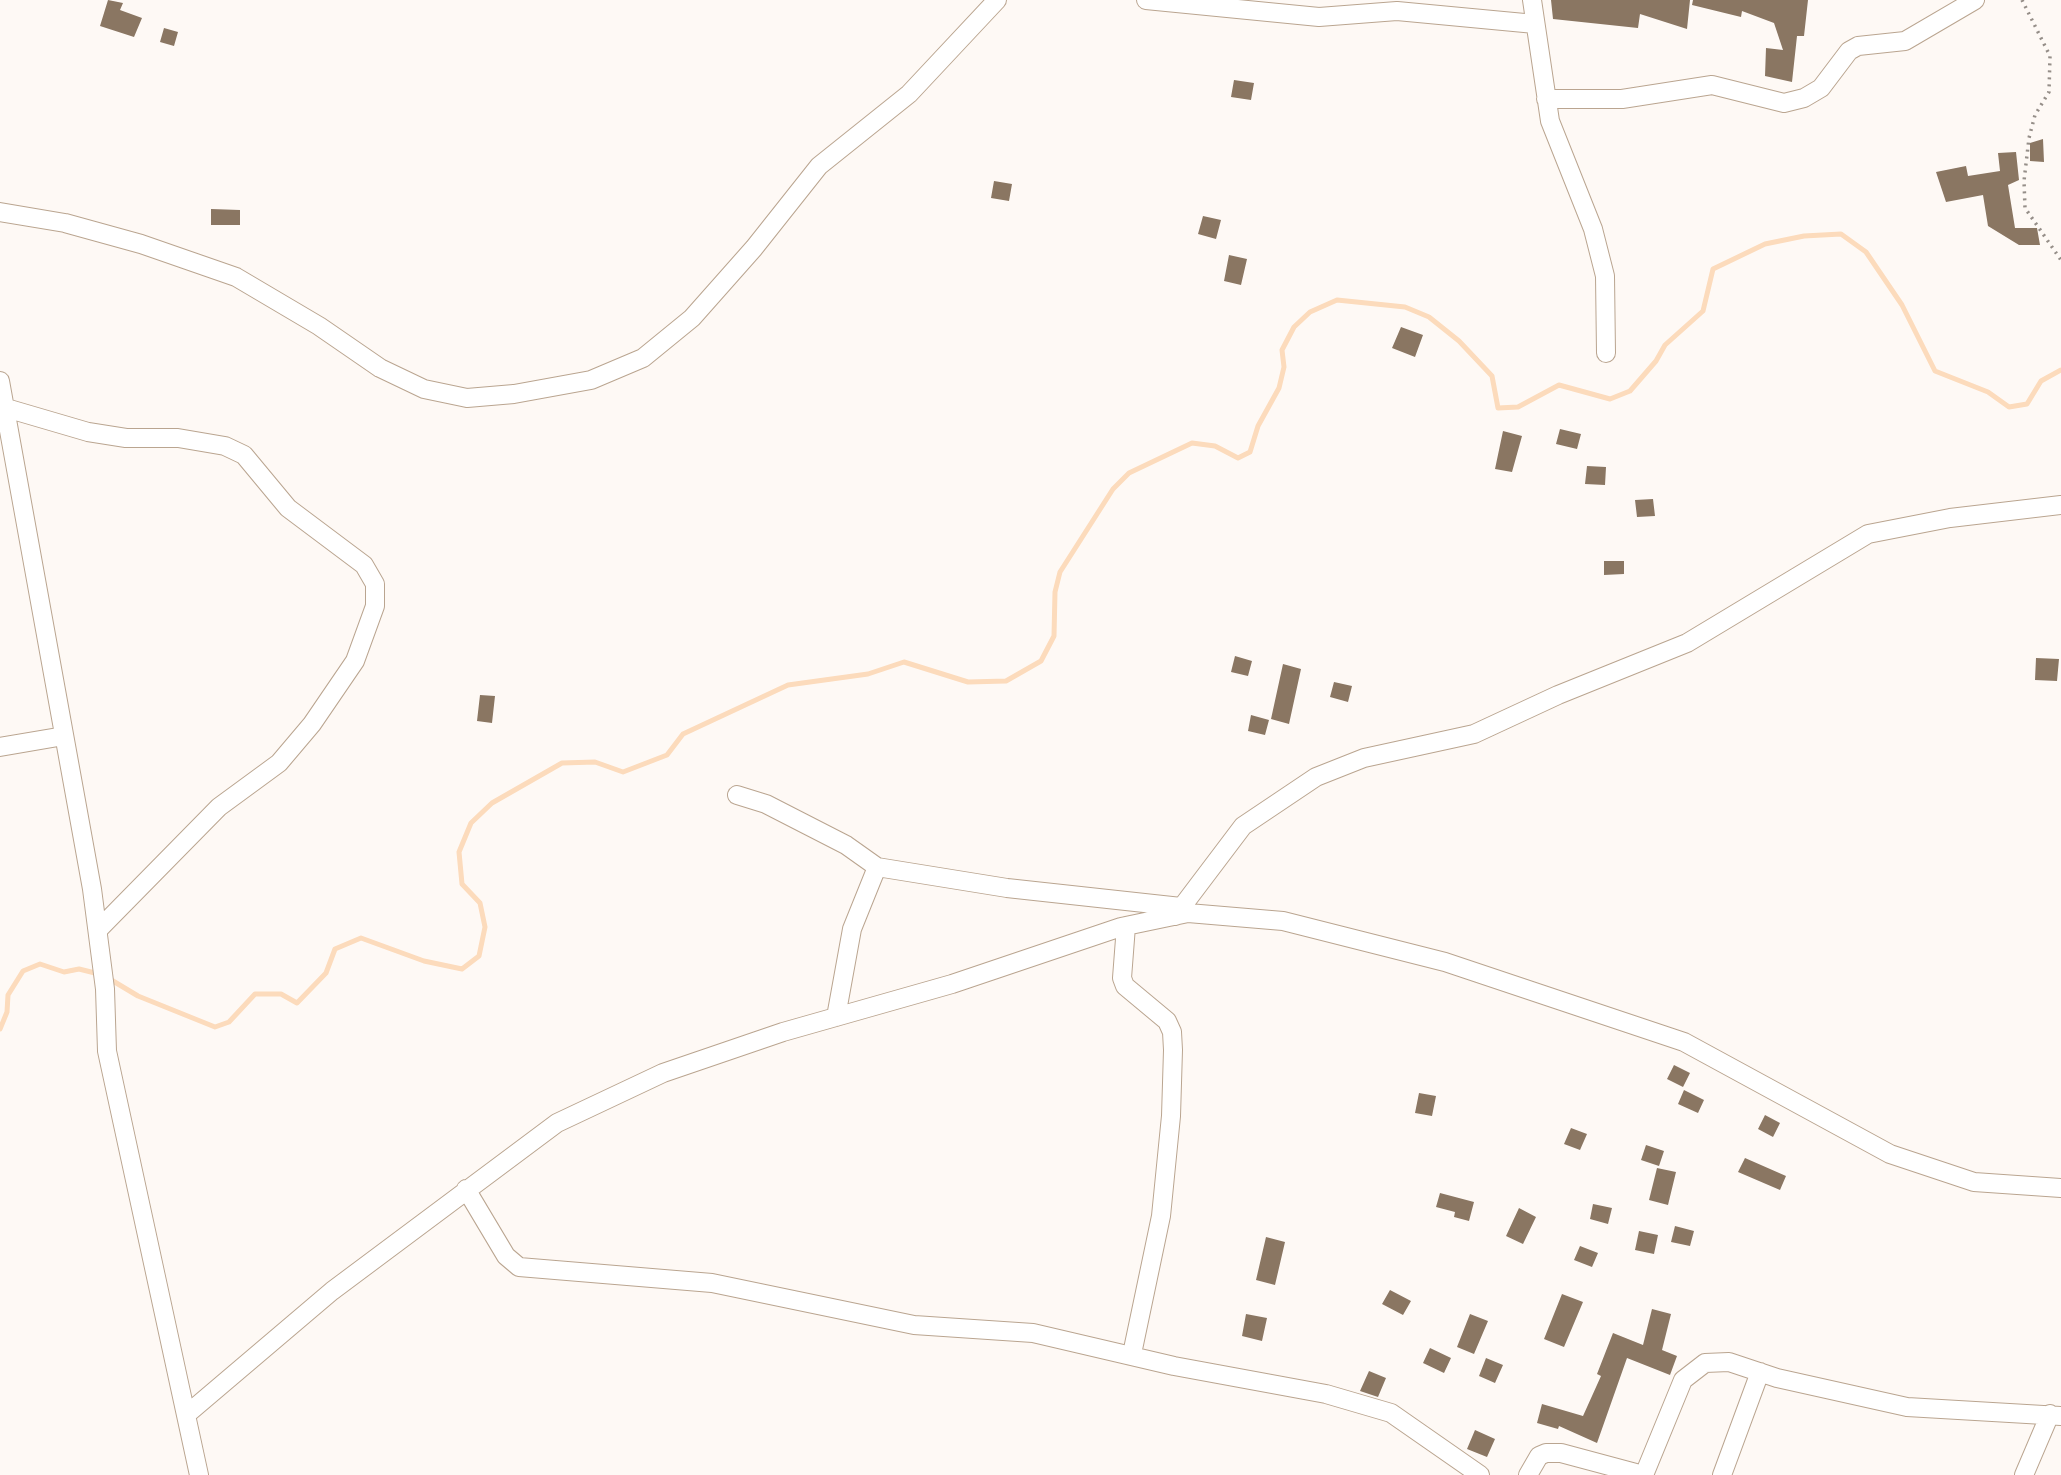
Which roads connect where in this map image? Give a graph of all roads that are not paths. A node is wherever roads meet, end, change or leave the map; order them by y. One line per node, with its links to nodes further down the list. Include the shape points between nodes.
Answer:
1 (998, 0): 7 (street, via 909,94 819,166 692,318 643,358 591,380 467,398 424,389 380,368 236,277 65,223)
2 (1146, 0): 5 (street, via 1319,17 1396,11)
3 (1532, 0): 5 (street)
4 (1975, 0): 6 (street, via 1905,41 1858,46 1821,88 1784,103 1712,85 1622,99)
5 (1535, 24): 6 (street)
6 (1546, 99): 8 (street, via 1605,276)
7 (0, 212)
8 (1606, 353)
9 (0, 380): 10 (street)
10 (6, 408): 12 (street); 18 (street, via 88,432 178,439 225,446 244,455 288,508 364,565 376,584 375,606 355,662 312,724 279,763 219,807)
11 (2061, 505): 16 (street, via 1950,518 1868,534 1688,643 1474,734 1364,758 1316,777 1243,826)
12 (64, 736): 13 (street); 18 (street)
13 (0, 747)
14 (737, 796): 15 (street, via 766,804 846,845)
15 (877, 867): 16 (street); 19 (street, via 852,929)
16 (1178, 911): 17 (street); 20 (street, via 1283,920 1445,962 1684,1042 1890,1154 1974,1182)
17 (1126, 926): 19 (street); 22 (street, via 1125,986 1167,1021 1173,1051 1161,1216)
18 (98, 930): 24 (street, via 107,1051)
19 (836, 1017): 21 (street, via 663,1073 557,1123)
20 (2061, 1188)
21 (467, 1189): 22 (street, via 506,1256 519,1267 712,1283 914,1325 1033,1333); 24 (street, via 332,1291)
22 (1132, 1354): 27 (street, via 1357,1401 1391,1413)
23 (1760, 1372): 25 (street, via 1907,1406); 29 (street, via 1729,1362 1705,1363 1691,1371 1683,1380); 30 (street)
24 (187, 1415): 26 (street)
25 (2055, 1415): 31 (street)
26 (199, 1475)
27 (1480, 1475)
28 (1528, 1475): 29 (street, via 1546,1452)
29 (1644, 1475)
30 (1722, 1475)
31 (2024, 1475)

